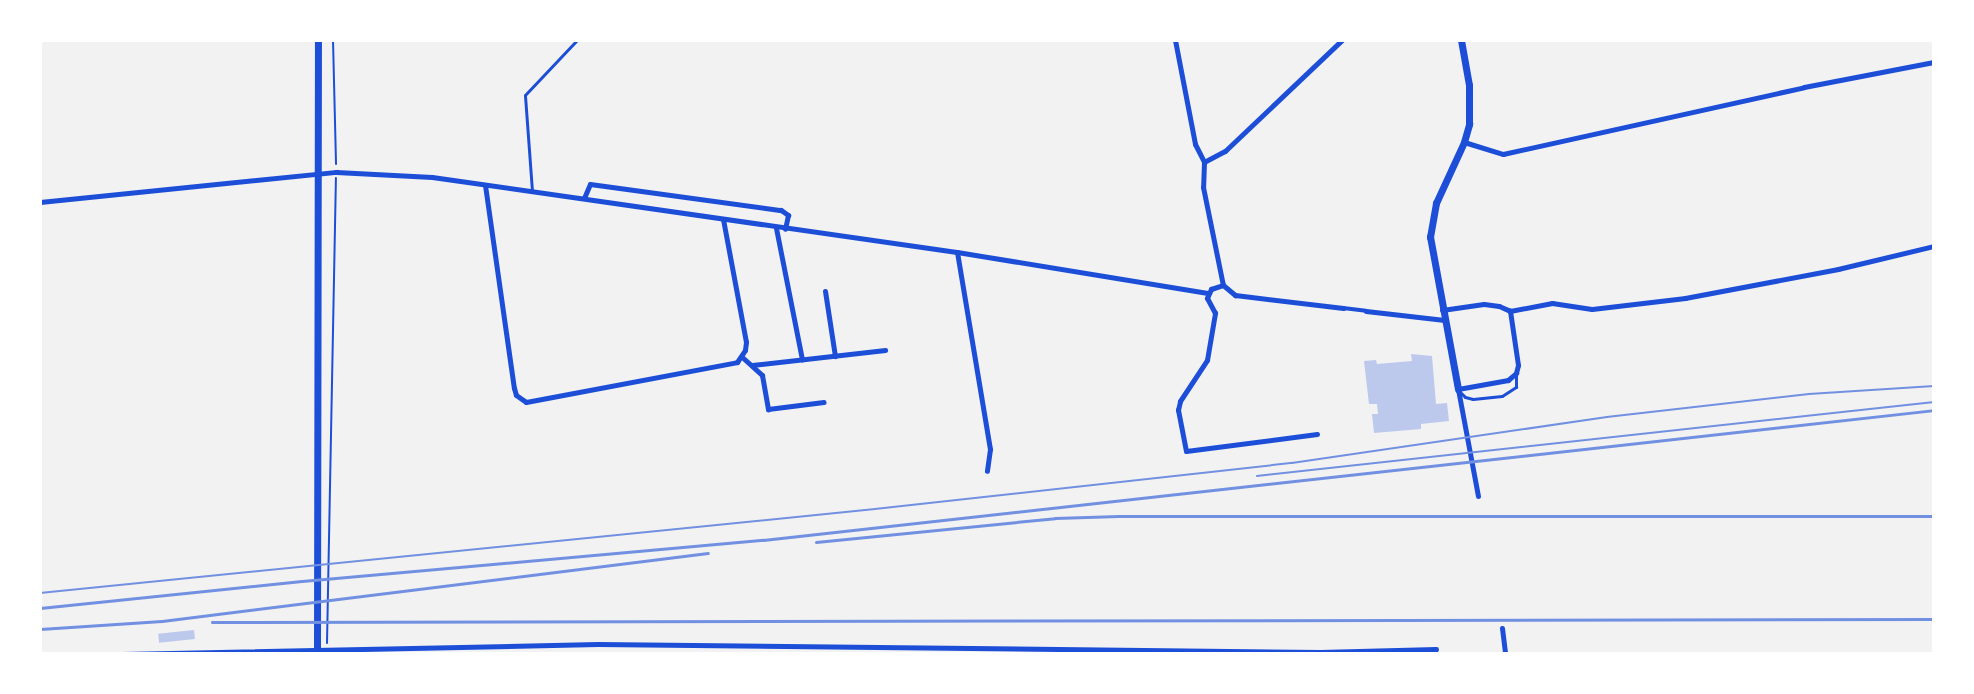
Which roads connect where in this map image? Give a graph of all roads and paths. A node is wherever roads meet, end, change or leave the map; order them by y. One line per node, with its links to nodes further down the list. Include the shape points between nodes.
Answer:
1 (318, 40): 11 (street)
2 (333, 40): 10 (path)
3 (577, 40): 13 (lane, via 525,95)
4 (1175, 40): 9 (street, via 1195,144)
5 (1342, 40): 9 (street, via 1225,151)
6 (1461, 40): 8 (street, via 1470,105)
7 (1934, 62): 8 (street, via 1503,154)
8 (1464, 142): 25 (street, via 1436,202 1432,220 1430,237)
9 (1203, 162): 21 (street, via 1203,187)
10 (336, 172): 11 (street); 12 (street); 46 (path)
11 (318, 173): 15 (street); 45 (street)
12 (485, 184): 13 (street); 31 (street, via 514,388 520,399 533,403 730,365)
13 (532, 191): 14 (street)
14 (584, 198): 16 (street); 18 (street, via 591,184 781,210 788,215)
15 (40, 202)
16 (723, 219): 17 (street); 31 (street, via 746,342)
17 (776, 228): 18 (street); 32 (street)
18 (785, 229): 20 (street)
19 (1934, 246): 27 (street, via 1685,298 1592,309 1552,303)
20 (957, 252): 23 (street); 38 (street, via 990,449)
21 (1222, 285): 23 (street); 24 (street, via 1235,295)
22 (825, 291): 30 (street)
23 (1208, 293): 37 (street, via 1215,313 1207,360 1178,410 1186,451)
24 (1343, 308): 26 (street)
25 (1442, 310): 27 (street, via 1484,304); 28 (street)
26 (1366, 311): 28 (street)
27 (1510, 311): 34 (street)
28 (1444, 320): 35 (street)
29 (885, 350): 30 (street)
30 (835, 356): 32 (street)
31 (742, 357): 33 (street)
32 (802, 359): 33 (street)
33 (752, 365): 36 (street, via 762,375 768,409)
34 (1516, 373): 35 (street, via 1508,380); 35 (lane, via 1516,387 1502,396 1473,399)
35 (1458, 389): 39 (street)
36 (824, 402)
37 (1317, 434)
38 (987, 471)
39 (1478, 496)
40 (1502, 628): 47 (street)
41 (1436, 649): 43 (street)
42 (408, 650): 43 (street, via 609,644); 44 (street)
43 (1320, 653)
44 (122, 654)
45 (317, 654)
46 (327, 654)
47 (1505, 654)

